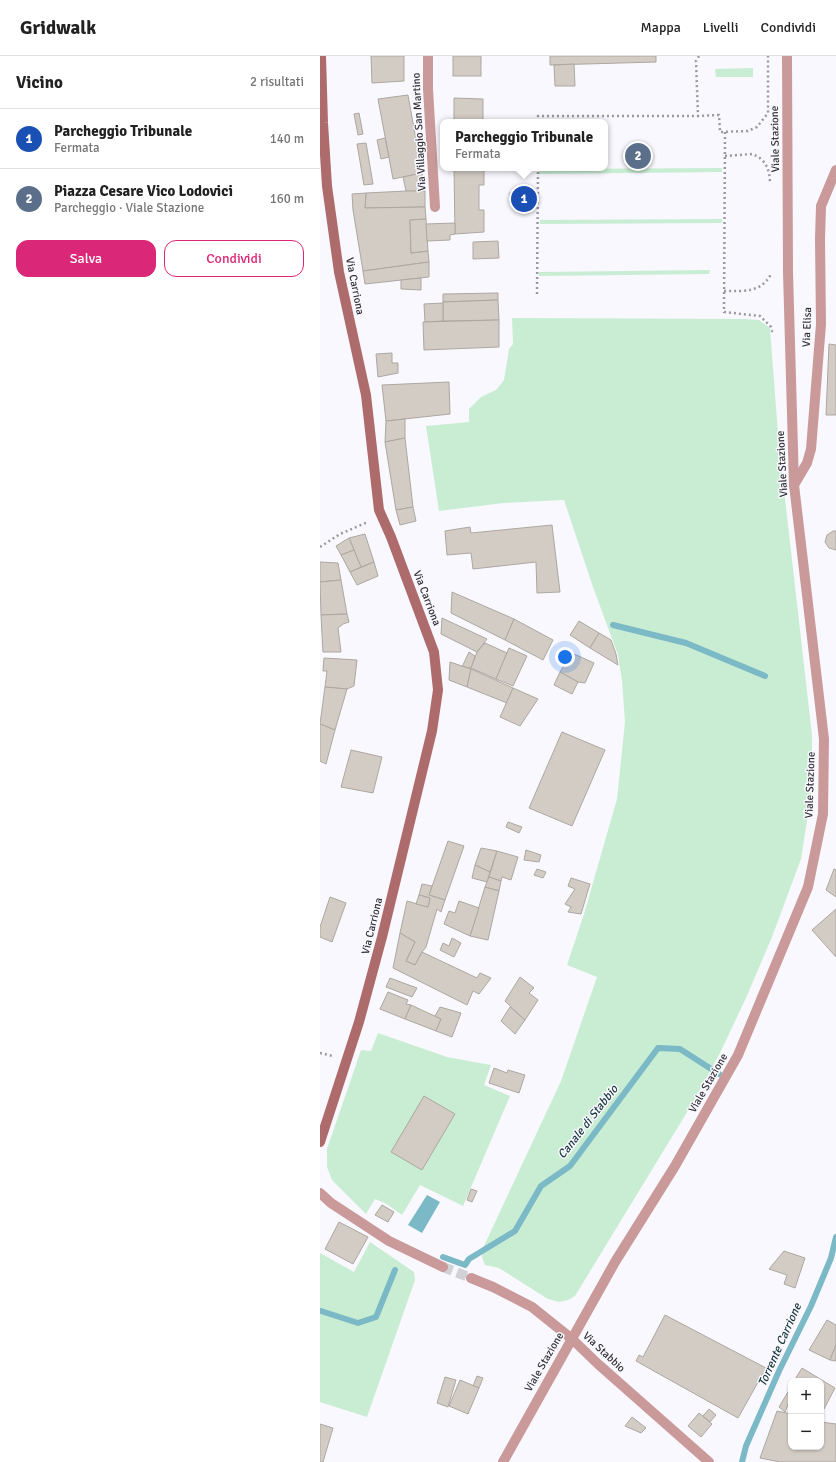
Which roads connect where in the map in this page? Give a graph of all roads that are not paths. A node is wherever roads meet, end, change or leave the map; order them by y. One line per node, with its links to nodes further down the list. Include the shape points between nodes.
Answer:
1 (321, 56): 7 (main road, Via Carriona, via 327,186 339,272 366,395 379,510 434,652 438,690 432,731 378,952 359,1022)
2 (428, 56): 5 (street, Via Villaggio San Martino)
3 (787, 56): 6 (street, Viale Stazione, via 788,272)
4 (836, 170): 6 (street, Via Elisa, via 821,206 821,324 811,449 807,463)
5 (435, 207)
6 (794, 485): 11 (street, Viale Stazione, via 824,740 823,814 808,887 738,1055)
7 (320, 1142)
8 (320, 1193): 9 (street, via 389,1241)
9 (443, 1267)
10 (471, 1278): 11 (street, Via Stabbio, via 532,1307)
11 (572, 1338): 12 (street, Via Stabbio); 13 (street, Viale Stazione)
12 (708, 1461)
13 (503, 1462)

